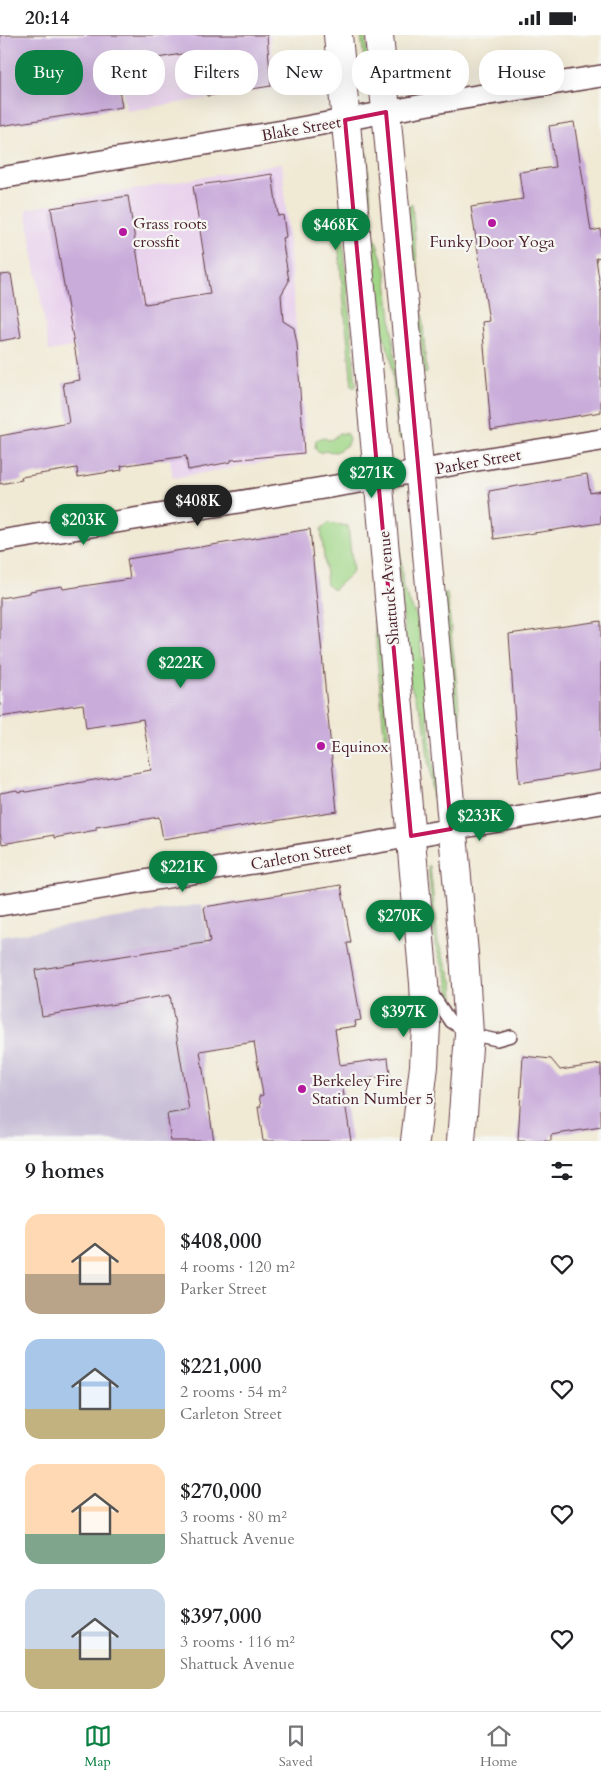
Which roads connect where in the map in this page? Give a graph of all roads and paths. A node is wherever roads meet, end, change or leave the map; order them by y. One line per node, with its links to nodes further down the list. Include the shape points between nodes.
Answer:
1 (338, 35): 5 (main road, Shattuck Avenue)
2 (379, 35): 4 (main road)
3 (601, 76): 4 (street, Blake Street)
4 (386, 112): 5 (street, Blake Street); 8 (main road)
5 (346, 120): 6 (street, Blake Street); 9 (main road, Shattuck Avenue)
6 (0, 178)
7 (601, 440): 8 (street, Parker Street)
8 (420, 472): 9 (street, Parker Street); 12 (main road)
9 (378, 479): 10 (street, Parker Street); 13 (main road, Shattuck Avenue)
10 (0, 541)
11 (601, 803): 12 (street, Carleton Street)
12 (452, 829): 13 (street, Carleton Street); 16 (main road)
13 (411, 836): 14 (street, Carleton Street); 15 (main road, Shattuck Avenue)
14 (0, 905)
15 (424, 983): 16 (lane, via 450,1022); 18 (main road, Shattuck Avenue, via 424,1066)
16 (469, 1034): 17 (lane, via 497,1040); 19 (main road)
17 (511, 1036)
18 (415, 1141)
19 (461, 1141)

